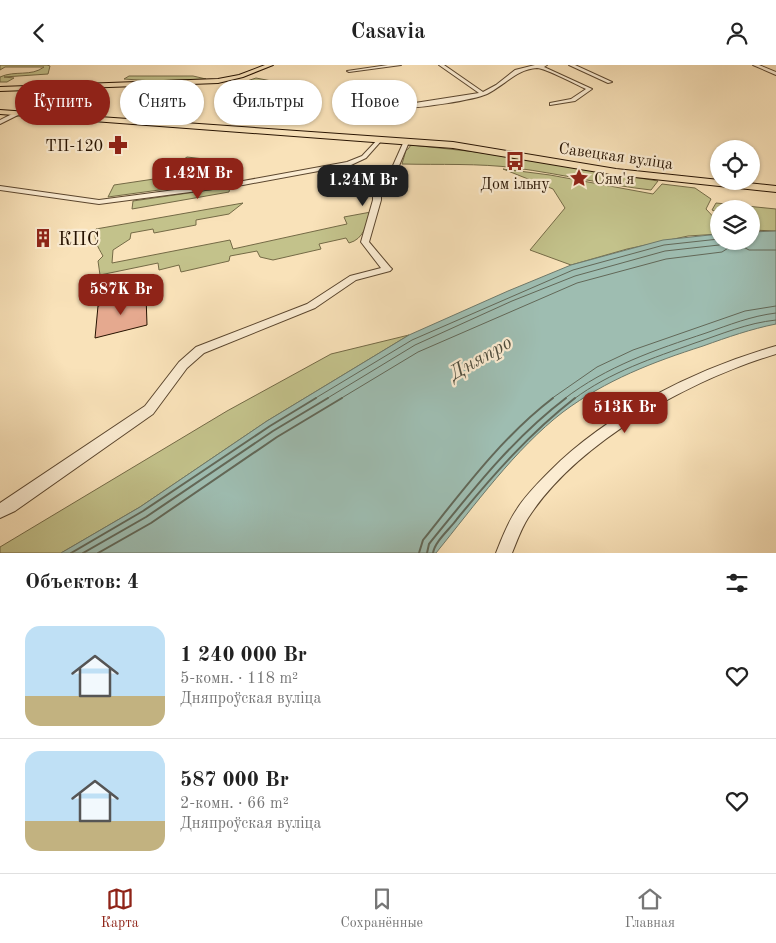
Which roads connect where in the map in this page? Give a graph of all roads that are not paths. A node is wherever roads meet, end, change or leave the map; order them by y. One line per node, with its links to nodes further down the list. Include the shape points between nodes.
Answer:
1 (270, 65): 10 (main road, via 229,79)
2 (399, 65): 8 (street)
3 (441, 65): 14 (street)
4 (537, 65): 5 (street); 14 (street, via 517,71); 15 (street, via 590,89 573,100)
5 (545, 65)
6 (571, 65): 11 (street)
7 (755, 65): 9 (street)
8 (349, 71)
9 (776, 74)
10 (204, 81)
11 (610, 82)
12 (120, 85): 13 (main road)
13 (0, 89)
14 (483, 93): 16 (street)
15 (552, 104)
16 (417, 105)
17 (0, 112): 18 (main road, Савецкая вуліца)
18 (15, 114)
19 (15, 114): 21 (street)
20 (110, 121): 22 (main road, Савецкая вуліца)
21 (0, 122)
22 (379, 140): 23 (main road, Савецкая вуліца); 24 (street, via 364,157 349,164 242,183 100,202)
23 (406, 142): 25 (main road, Савецкая вуліца, via 453,145 624,173); 27 (street, via 390,180 376,192 377,200 365,242 387,269 353,278 310,306 200,349 183,365 149,410)
24 (0, 188)
25 (776, 189)
26 (776, 350): 28 (street, via 727,366 606,429 574,455 534,497 519,519)
27 (0, 511)
28 (505, 553)

